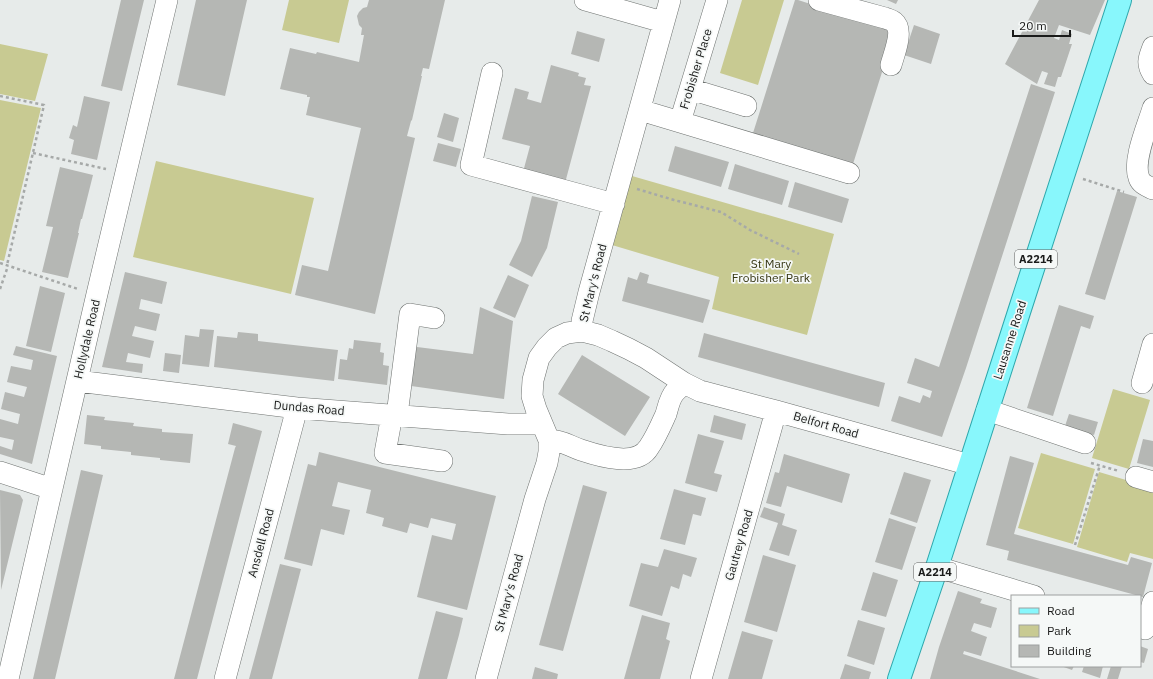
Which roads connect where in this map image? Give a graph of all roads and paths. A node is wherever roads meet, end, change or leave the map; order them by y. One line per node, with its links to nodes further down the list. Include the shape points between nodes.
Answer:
1 (167, 0): 21 (street, Hollydale Road)
2 (585, 0): 7 (street)
3 (670, 0): 7 (street, St Mary's Road)
4 (717, 0): 12 (street, Frobisher Place)
5 (819, 0): 9 (street, via 894,22 899,30)
6 (1120, 0): 19 (main road, Lausanne Road / A2214)
7 (663, 22): 16 (street, St Mary's Road)
8 (1153, 47): 11 (street, via 1148,61)
9 (891, 64)
10 (492, 74): 24 (street, via 471,165)
11 (1153, 74)
12 (690, 89): 14 (street); 17 (street, Frobisher Place)
13 (0, 96): 18 (path, via 44,105)
14 (746, 106)
15 (1153, 108): 23 (street, via 1136,160 1139,178)
16 (640, 110): 17 (street, Frobisher Place); 22 (street, St Mary's Road)
17 (680, 122): 20 (street)
18 (33, 153): 21 (path); 27 (path)
19 (1064, 172): 23 (path, via 1134,195); 38 (main road, Lausanne Road / A2214)
20 (849, 173)
21 (126, 174): 29 (street, Hollydale Road)
22 (620, 184): 24 (street, St Mary's Road); 25 (path, via 721,212 750,230)
23 (1148, 186)
24 (614, 204): 31 (street, St Mary's Road, via 582,321)
25 (799, 254)
26 (0, 263): 27 (path)
27 (7, 265): 28 (path); 29 (path)
28 (0, 289)
29 (97, 294): 33 (street, Hollydale Road)
30 (434, 318): 39 (street, via 410,314)
31 (582, 331): 34 (street, Belfort Road, via 629,349); 40 (street, St Mary's Road, via 556,338 539,358 532,396)
32 (1153, 344): 35 (street)
33 (77, 381): 36 (street, Dundas Road); 46 (street, Hollydale Road)
34 (684, 383): 37 (street, Belfort Road, via 700,391); 40 (street, via 674,393 662,424 648,449 641,455 618,459 598,455 580,450)
35 (1142, 383)
36 (297, 408): 39 (street, Dundas Road); 53 (street, Ansdell Road)
37 (776, 410): 43 (street, Belfort Road); 55 (street, Gautrey Road)
38 (987, 410): 41 (street); 43 (main road, Lausanne Road / A2214)
39 (394, 415): 40 (street, Dundas Road, via 508,424); 42 (street, via 385,453)
40 (545, 432): 54 (street, St Mary's Road, via 549,452 547,463 534,499)
41 (1085, 443)
42 (442, 461)
43 (970, 465): 48 (main road, Lausanne Road / A2214)
44 (1100, 465): 47 (path)
45 (0, 472): 46 (street)
46 (52, 489): 52 (street, Hollydale Road)
47 (1075, 545)
48 (937, 567): 49 (street); 56 (main road, Lausanne Road / A2214)
49 (1031, 595)
50 (1153, 602): 51 (street)
51 (1146, 630)
52 (8, 679)
53 (225, 679)
54 (486, 679)
55 (701, 679)
56 (899, 679)

